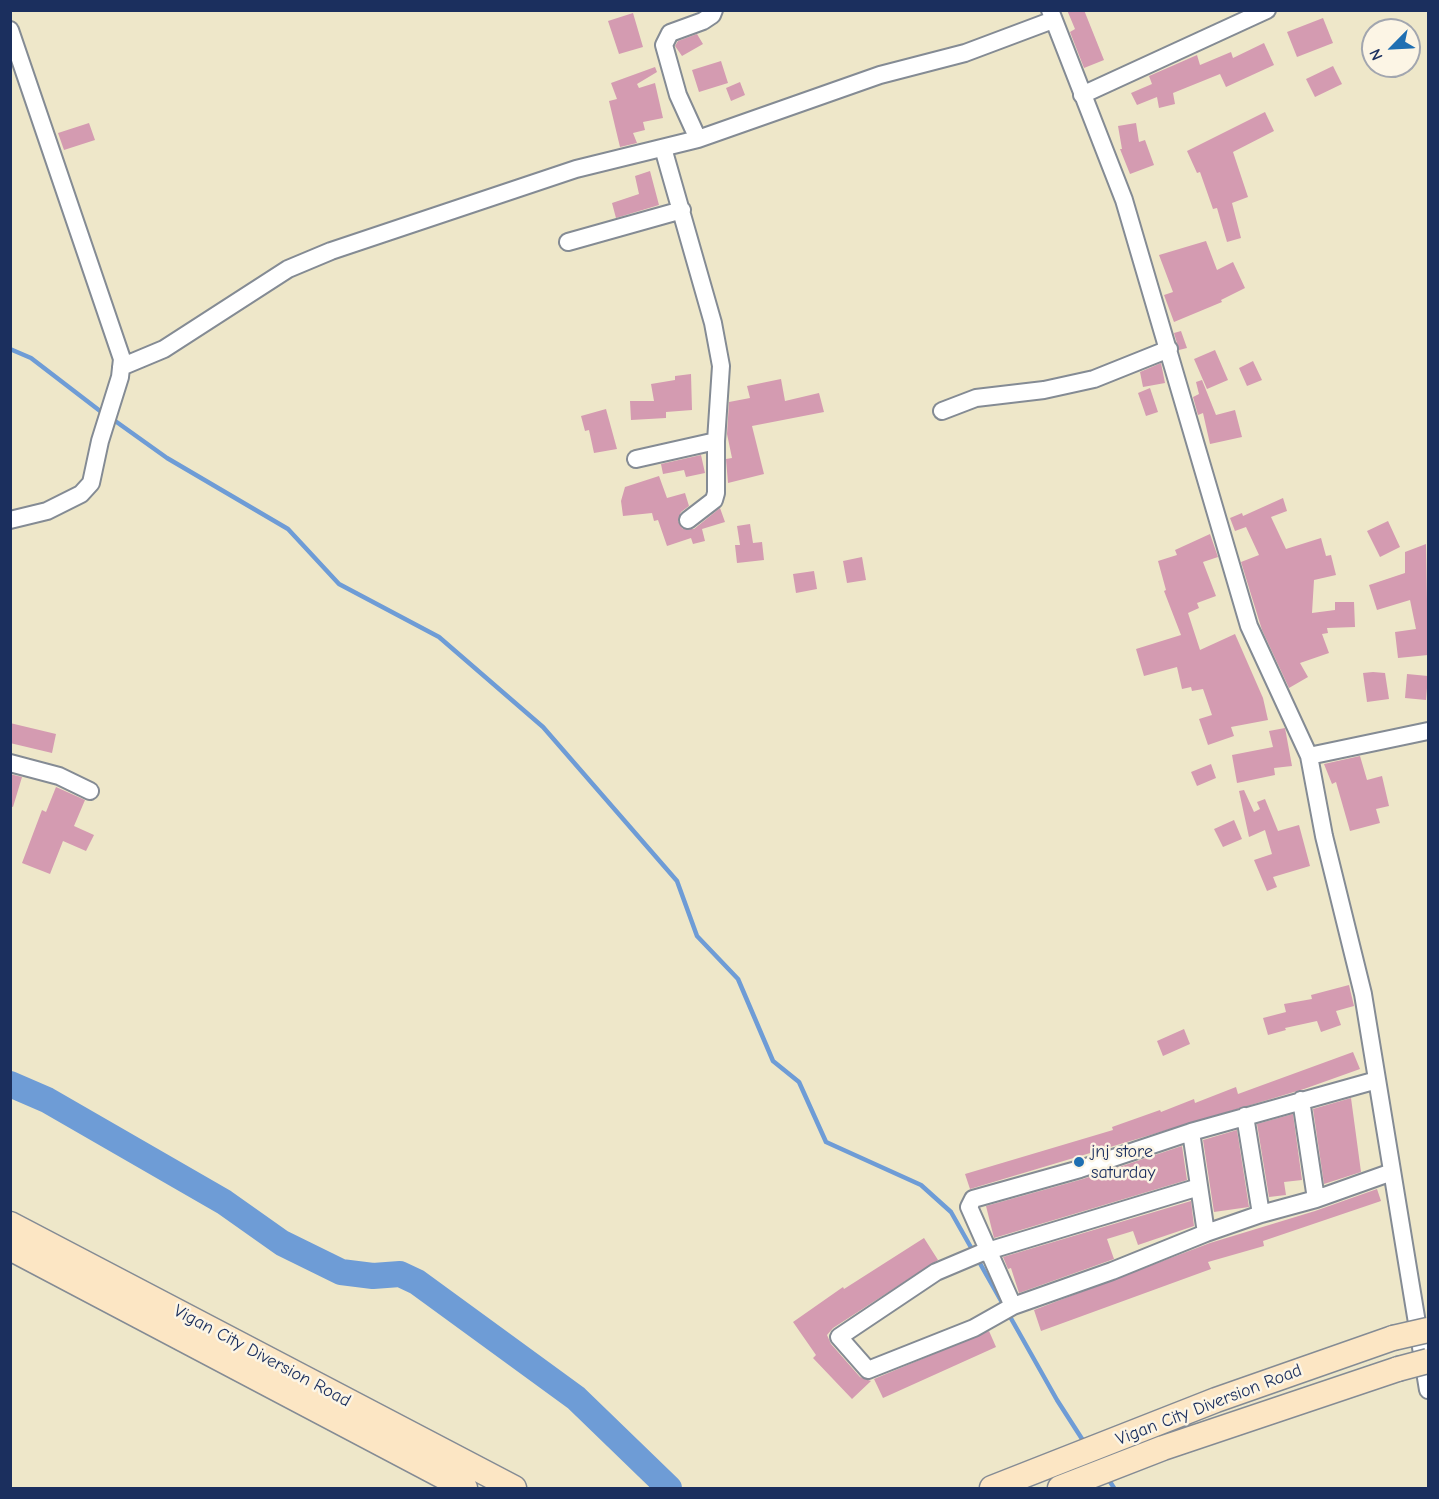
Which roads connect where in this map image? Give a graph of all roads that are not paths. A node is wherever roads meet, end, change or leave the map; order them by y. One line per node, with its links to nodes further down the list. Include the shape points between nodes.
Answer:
1 (714, 10): 6 (street, via 703,21 670,33 664,45 678,95)
2 (1267, 10): 5 (street)
3 (1051, 15): 5 (street); 6 (street, via 965,53 880,75)
4 (10, 30): 11 (street, via 122,359)
5 (1082, 95): 10 (street, via 1124,200)
6 (698, 139): 7 (street)
7 (663, 148): 8 (street); 11 (street, via 576,169 332,251 288,269 164,349)
8 (682, 210): 9 (street); 13 (street, via 721,366)
9 (568, 242)
10 (1169, 349): 12 (street, via 1094,379 976,398); 18 (street, via 1248,626)
11 (121, 367): 15 (street, via 91,483 81,494 47,511)
12 (942, 411)
13 (716, 441): 14 (street); 16 (street, via 717,493 714,500)
14 (636, 459)
15 (10, 520)
16 (688, 520)
17 (1428, 731): 18 (street)
18 (1309, 756): 21 (street)
19 (10, 763): 20 (street, via 59,776)
20 (90, 791)
21 (1377, 1080): 22 (street); 25 (street)
22 (1301, 1100): 23 (street); 27 (street)
23 (1245, 1116): 24 (street); 28 (street)
24 (1191, 1132): 26 (street); 32 (street, via 973,1199 969,1207)
25 (1392, 1172): 27 (street); 36 (street)
26 (1199, 1187): 30 (street); 32 (street)
27 (1316, 1199): 28 (street)
28 (1261, 1214): 30 (street)
29 (10, 1224): 39 (main road, Vigan City Diversion Road)
30 (1206, 1233): 33 (street)
31 (10, 1248): 38 (main road, Vigan City Diversion Road)
32 (984, 1251): 33 (street); 33 (street, via 936,1272 839,1337 868,1370 974,1328)
33 (1012, 1307)
34 (1428, 1330): 40 (main road, Vigan City Diversion Road, bridge, via 1393,1338 1216,1400)
35 (1428, 1361): 37 (main road, Vigan City Diversion Road, bridge)
36 (1428, 1390)
37 (1066, 1486)
38 (465, 1488)
39 (514, 1488)
40 (992, 1488)

